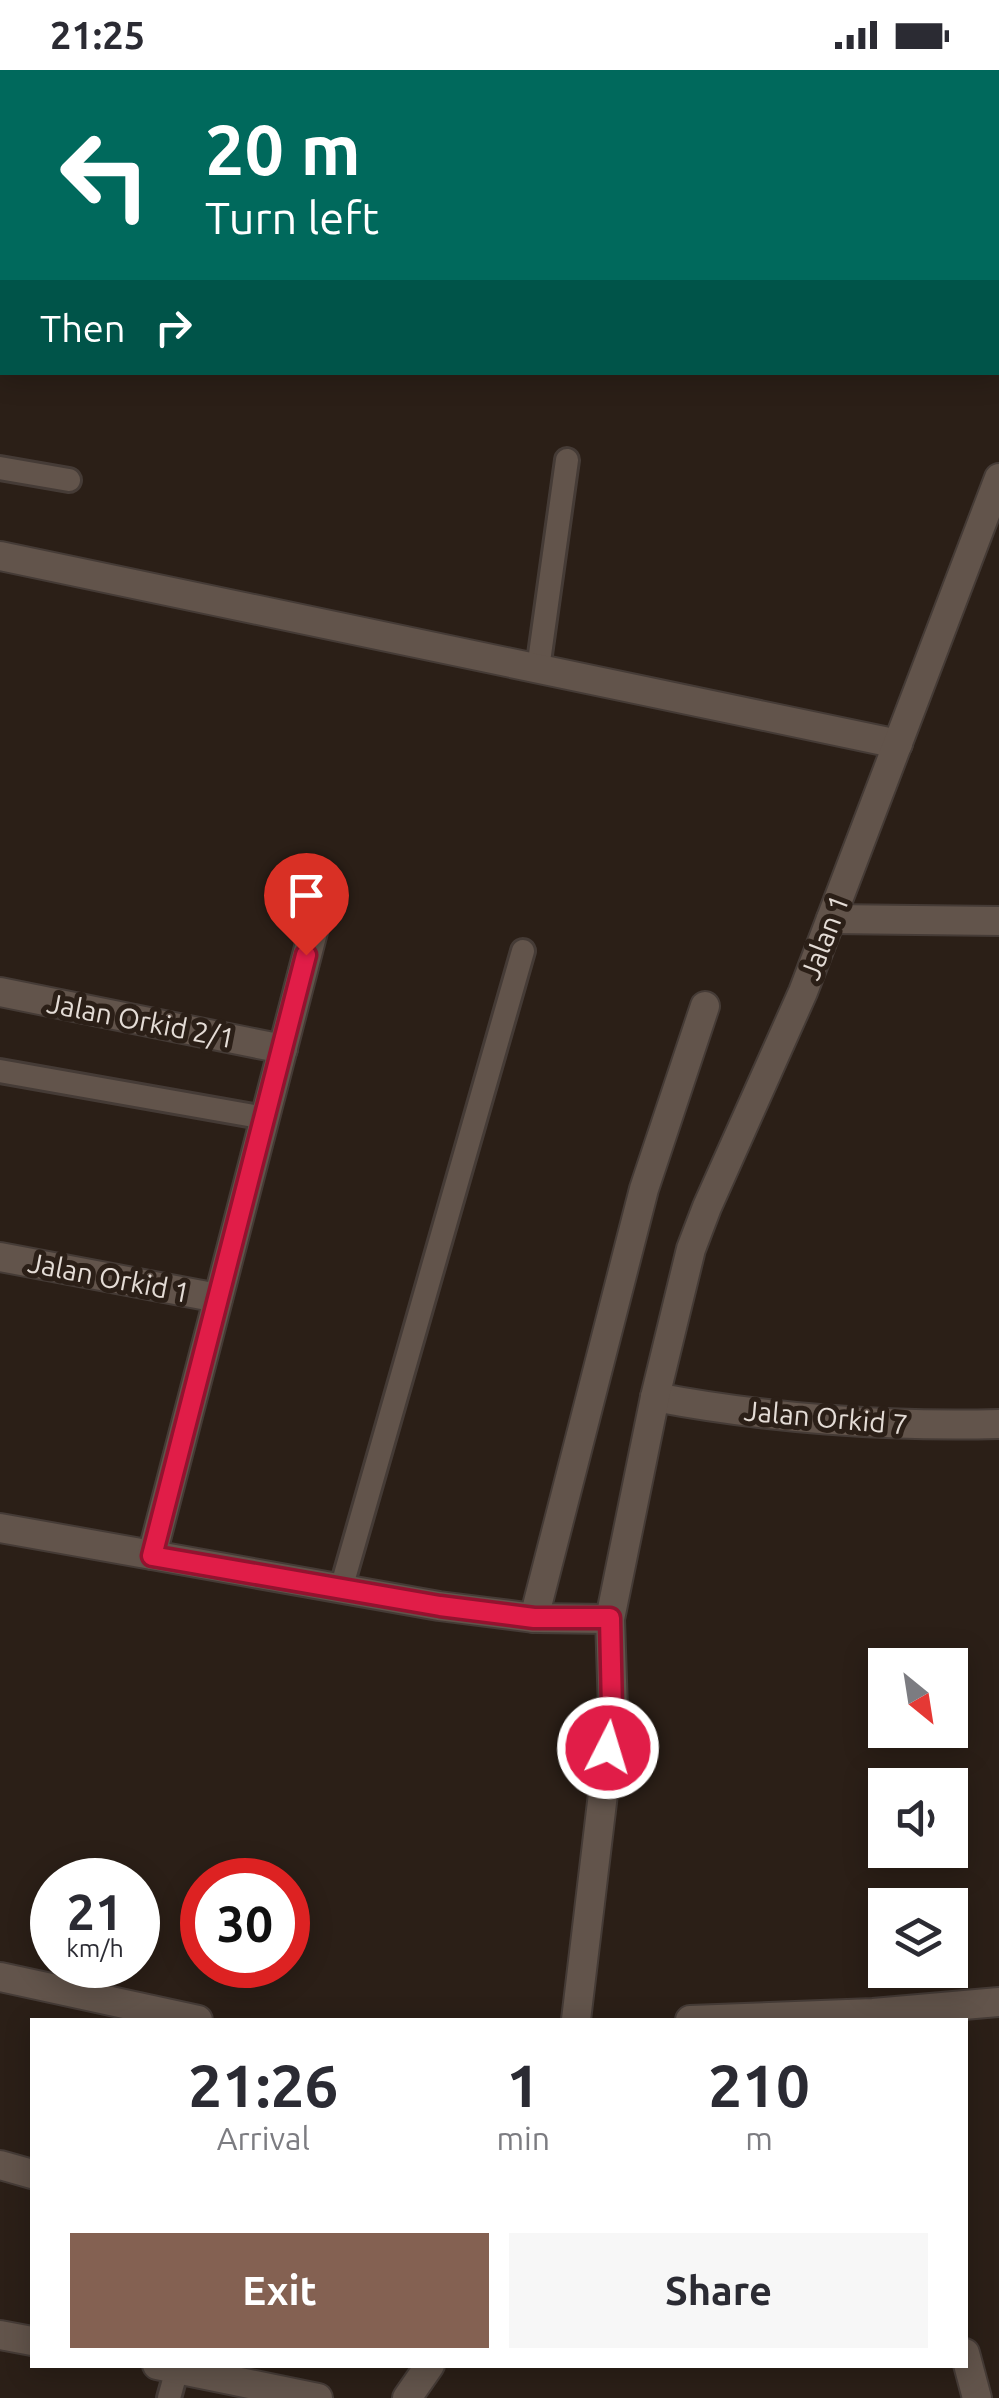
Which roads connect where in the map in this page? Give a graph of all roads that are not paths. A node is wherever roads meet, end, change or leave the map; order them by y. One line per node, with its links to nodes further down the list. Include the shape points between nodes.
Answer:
1 (567, 460): 6 (lane)
2 (0, 468): 4 (lane)
3 (999, 478): 7 (street, Jalan 1)
4 (69, 480)
5 (0, 556): 6 (street)
6 (538, 669): 7 (street)
7 (898, 744): 8 (street, Jalan 1)
8 (831, 920): 9 (street); 19 (street, Jalan 1, via 691,1249)
9 (999, 921)
10 (314, 924): 14 (street)
11 (523, 951): 23 (lane)
12 (0, 992): 14 (street, Jalan Orkid 2/1)
13 (705, 1006): 24 (street, via 644,1189)
14 (282, 1048): 16 (street)
15 (0, 1071): 16 (lane)
16 (265, 1118): 18 (street)
17 (0, 1257): 18 (street, Jalan Orkid 1)
18 (218, 1298): 22 (street)
19 (655, 1397): 20 (street, Jalan Orkid 7, via 859,1422); 25 (street, Jalan 1)
20 (999, 1424)
21 (0, 1528): 22 (street)
22 (152, 1556): 23 (street)
23 (341, 1588): 24 (street)
24 (534, 1618): 25 (street)
25 (610, 1618): 30 (street, Jalan 1, via 612,1710)
26 (0, 1977): 29 (street)
27 (999, 2002): 28 (street)
28 (874, 2017): 31 (street)
29 (189, 2018)
30 (576, 2018)
31 (813, 2018)
32 (0, 2165): 33 (street)
33 (30, 2173)
34 (0, 2335): 35 (street)
35 (30, 2341)
36 (968, 2364): 43 (street)
37 (167, 2368): 40 (lane)
38 (172, 2368): 41 (street)
39 (428, 2368): 42 (street)
40 (169, 2398)
41 (318, 2398)
42 (407, 2398)
43 (977, 2398)

